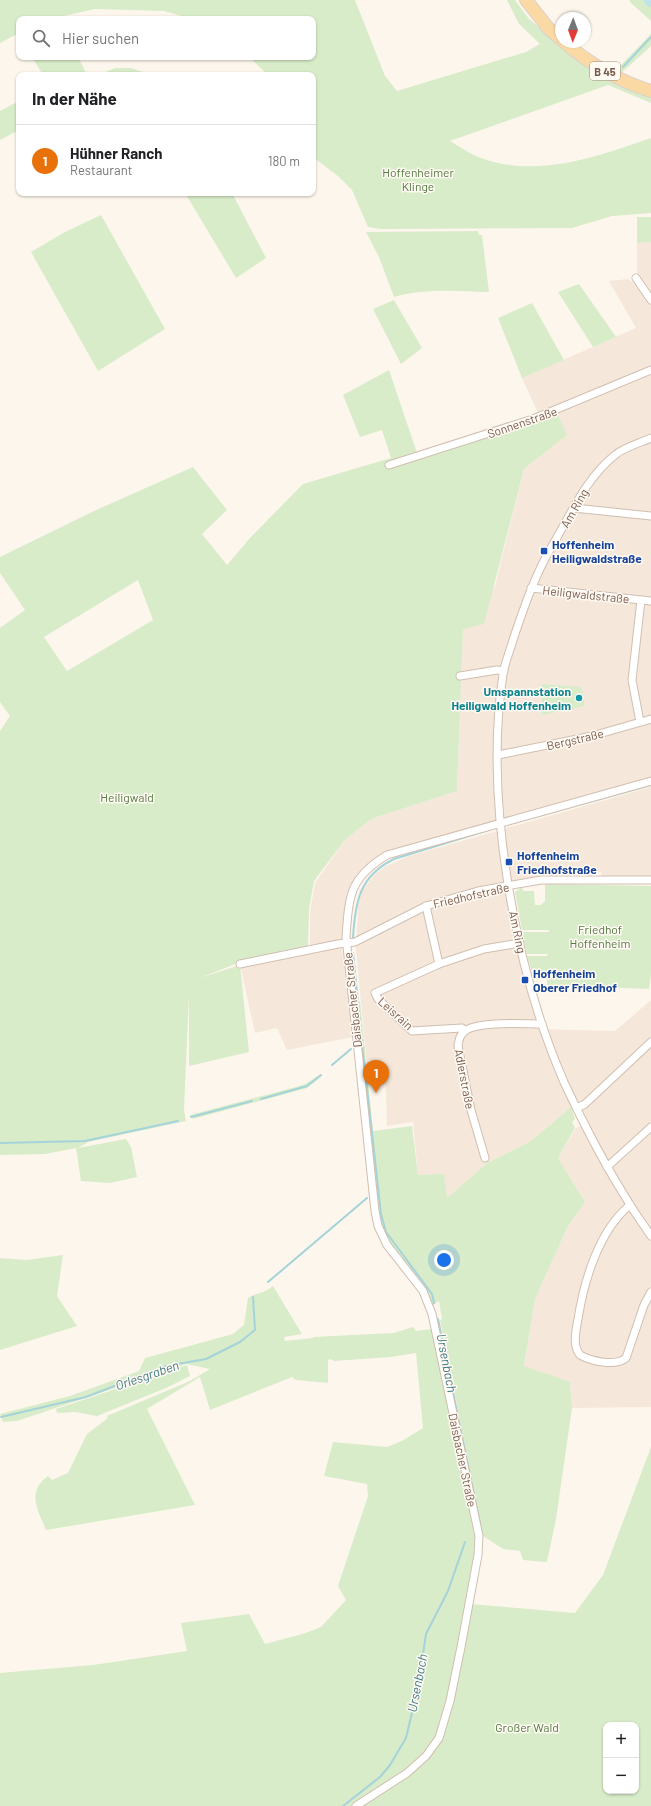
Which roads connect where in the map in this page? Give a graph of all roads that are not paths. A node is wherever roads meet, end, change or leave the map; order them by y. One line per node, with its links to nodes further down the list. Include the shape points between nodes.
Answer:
1 (526, 0): 2 (main road)
2 (555, 34)
3 (571, 48): 4 (main road, B 45, via 617,78)
4 (651, 91)
5 (636, 278): 6 (street)
6 (650, 295)
7 (651, 370): 9 (street, Sonnenstraße, via 533,419)
8 (651, 438): 10 (street, Am Ring, via 616,454 591,479)
9 (389, 465)
10 (574, 508): 11 (street); 12 (street, Am Ring)
11 (651, 516)
12 (531, 588): 13 (street, Heiligwaldstraße); 15 (street, Am Ring)
13 (641, 600): 14 (street, Heiligwaldstraße); 18 (street, Heiligwaldstraße, via 632,680)
14 (651, 601)
15 (504, 671): 16 (street); 19 (street, Am Ring)
16 (460, 676)
17 (651, 719): 18 (street, Bergstraße)
18 (640, 722): 19 (street, Bergstraße, via 592,736)
19 (498, 756): 21 (street, Am Ring)
20 (651, 781): 21 (street, Daisbacher Straße)
21 (501, 822): 23 (street, Am Ring); 26 (street, Daisbacher Straße, via 387,855 373,863 362,872 352,892 348,906)
22 (651, 880): 23 (street, Friedhofstraße, via 540,880)
23 (508, 886): 24 (street, Friedhofstraße, via 478,891); 25 (street, Am Ring)
24 (426, 906): 26 (street, Friedhofstraße, via 355,942); 28 (street)
25 (520, 943): 28 (street, via 484,949); 29 (street, Am Ring)
26 (346, 944): 27 (street, Daisbacher Straße); 41 (street, Daisbacher Straße, via 378,1226 386,1244 423,1291 432,1314 479,1536 478,1555 461,1647 439,1738 408,1772)
27 (240, 964)
28 (439, 964): 30 (street, Leisrain, via 375,993 378,999 412,1031 462,1028)
29 (542, 1024): 30 (street, Adlerstraße, via 511,1023); 32 (street, Am Ring)
30 (465, 1030): 34 (street, Adlerstraße, via 459,1037 458,1046 471,1110)
31 (651, 1042): 32 (street, via 585,1104)
32 (577, 1108): 35 (street, Am Ring)
33 (651, 1126): 35 (street)
34 (485, 1158)
35 (607, 1167): 36 (street, Am Ring)
36 (630, 1205): 38 (street, Am Ring); 40 (street, via 620,1213 611,1226 583,1289 575,1333 575,1346 580,1355 600,1361 619,1362 626,1358)
37 (651, 1222): 38 (street)
38 (646, 1229): 39 (street, Am Ring)
39 (651, 1236)
40 (651, 1292)
41 (356, 1806)

